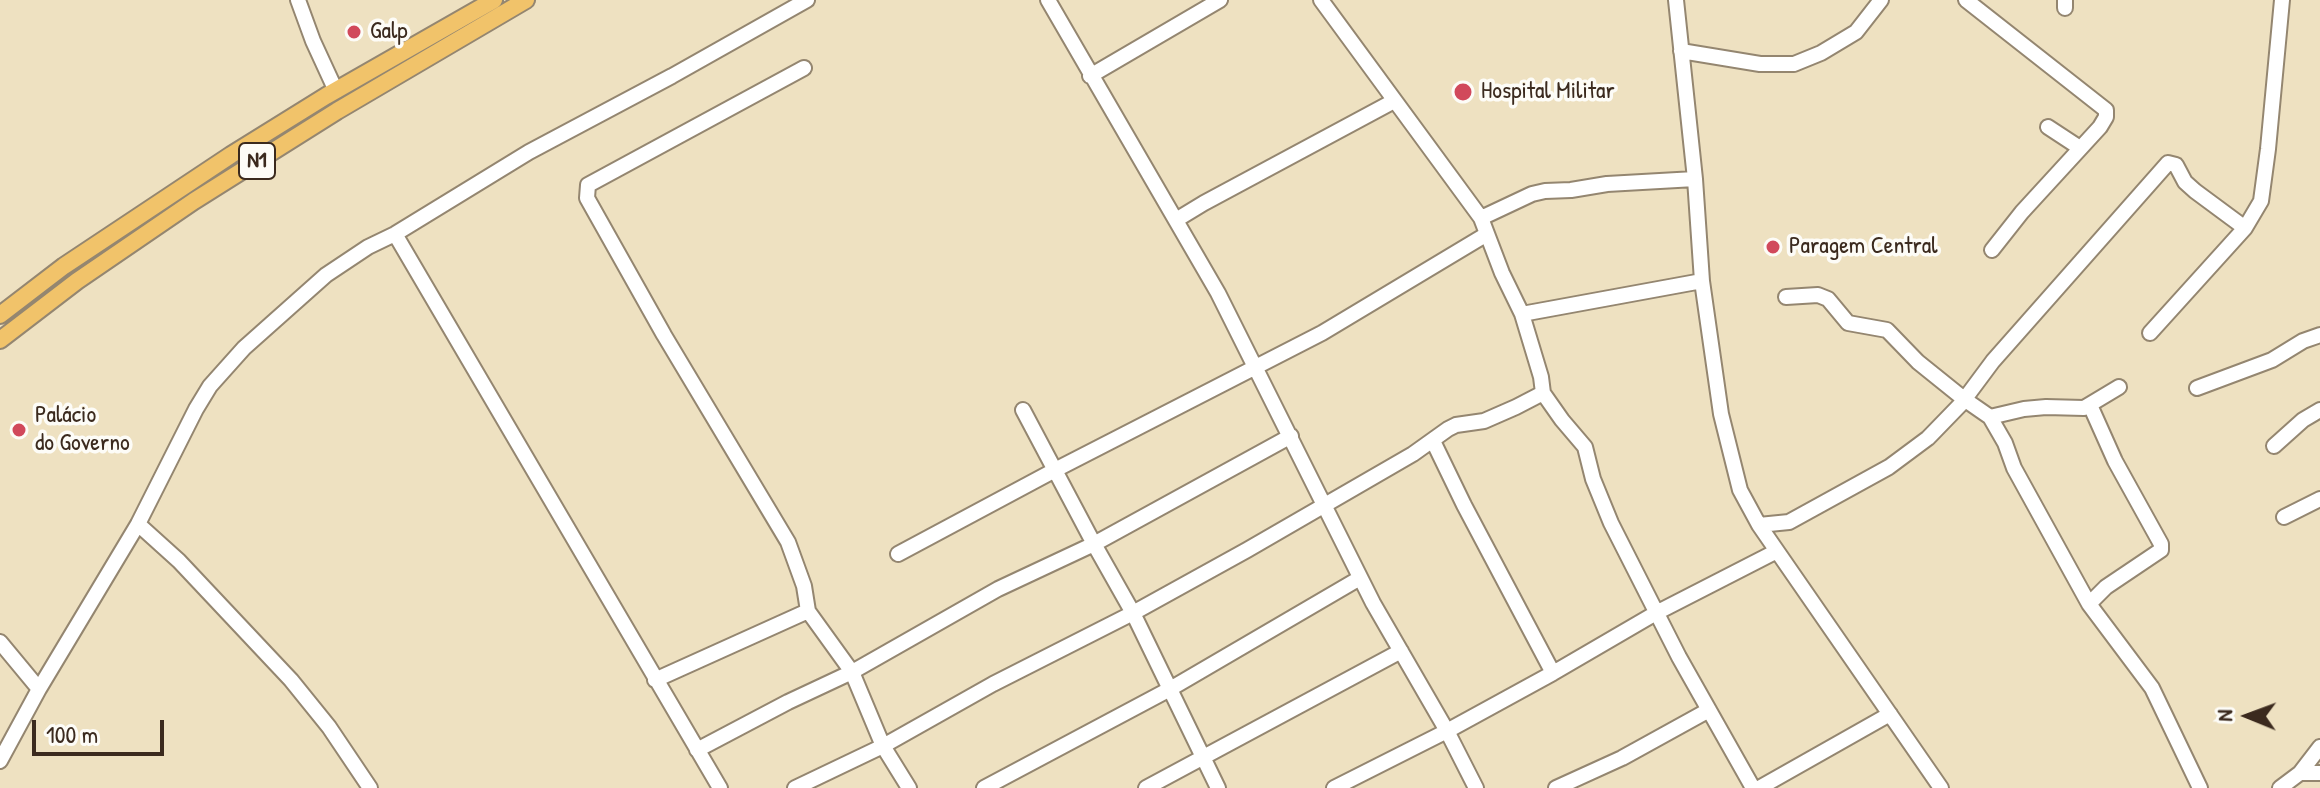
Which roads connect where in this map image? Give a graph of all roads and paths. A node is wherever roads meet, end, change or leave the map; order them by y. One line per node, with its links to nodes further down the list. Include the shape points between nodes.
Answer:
1 (298, 0): 15 (street)
2 (494, 0): 15 (main road, N1)
3 (526, 0): 32 (main road, N1, via 194,201)
4 (807, 0): 23 (street, via 529,152)
5 (1048, 0): 14 (street)
6 (1220, 0): 14 (street)
7 (1321, 0): 16 (street)
8 (1676, 0): 12 (street)
9 (1881, 0): 12 (street, via 1856,32 1794,64)
10 (1966, 0): 18 (street, via 2106,110 2100,127)
11 (2282, 0): 22 (street, via 2264,188)
12 (1681, 51): 19 (street)
13 (804, 68): 56 (street, via 588,185 587,198 788,542)
14 (1090, 76): 21 (street)
15 (336, 91): 29 (main road, N1, via 231,155)
16 (1394, 101): 20 (street); 21 (street)
17 (2048, 127): 18 (street)
18 (2080, 148): 25 (street)
19 (1695, 179): 20 (street, via 1545,191); 26 (street)
20 (1481, 218): 24 (street)
21 (1176, 220): 33 (street)
22 (2245, 228): 30 (street); 37 (street, via 2168,163)
23 (395, 234): 49 (street, via 339,265 227,366 196,409); 63 (street)
24 (1487, 234): 28 (street); 33 (street)
25 (1992, 250)
26 (1702, 281): 28 (street); 50 (street, via 1721,414 1740,490)
27 (1786, 297): 37 (street, via 1818,295 1848,323 1887,330)
28 (1522, 314): 36 (street)
29 (0, 315)
30 (2150, 333)
31 (2320, 335): 35 (street)
32 (0, 340)
33 (1255, 368): 42 (street); 45 (street)
34 (2119, 387): 38 (street)
35 (2197, 388)
36 (1543, 393): 43 (street, via 1484,421 1456,425); 58 (street, via 1585,447 1602,504)
37 (1964, 399): 41 (street); 50 (street, via 1928,438 1889,467 1789,522)
38 (2090, 405): 41 (street); 55 (street, via 2161,550)
39 (1023, 410): 45 (street)
40 (2320, 410): 44 (street)
41 (1990, 417): 55 (street)
42 (1291, 436): 47 (street); 51 (street)
43 (1433, 441): 47 (street); 62 (street)
44 (2274, 446)
45 (1055, 470): 51 (street); 53 (street)
46 (2320, 499): 48 (street)
47 (1326, 506): 54 (street); 57 (street)
48 (2284, 517)
49 (138, 524): 64 (street); 76 (street, via 291,680)
50 (1759, 525): 52 (street)
51 (1094, 544): 57 (street); 61 (street, via 986,595)
52 (1777, 551): 58 (street); 67 (street)
53 (898, 554)
54 (1360, 578): 60 (street); 65 (street)
55 (2089, 604): 88 (street, via 2152,688)
56 (808, 611): 61 (street); 63 (street)
57 (1133, 613): 65 (street); 69 (street)
58 (1656, 613): 62 (street); 66 (street)
59 (0, 642): 64 (street)
60 (1401, 651): 68 (street); 72 (street)
61 (852, 672): 69 (street); 71 (street)
62 (1553, 673): 68 (street)
63 (655, 680): 71 (street)
64 (39, 689): 73 (street)
65 (1170, 689): 72 (street); 80 (street)
66 (1709, 710): 85 (street); 86 (street)
67 (1890, 714): 86 (street); 87 (street)
68 (1447, 731): 83 (street); 84 (street)
69 (883, 746): 78 (street); 79 (street)
70 (2320, 747): 74 (street)
71 (697, 750): 77 (street)
72 (1203, 757): 81 (street); 82 (street)
73 (0, 761)
74 (2300, 773): 75 (street); 89 (street)
75 (2320, 773)
76 (370, 788)
77 (720, 788)
78 (795, 788)
79 (909, 788)
80 (984, 788)
81 (1146, 788)
82 (1218, 788)
83 (1334, 788)
84 (1476, 788)
85 (1556, 788)
86 (1756, 788)
87 (1941, 788)
88 (2200, 788)
89 (2280, 788)

